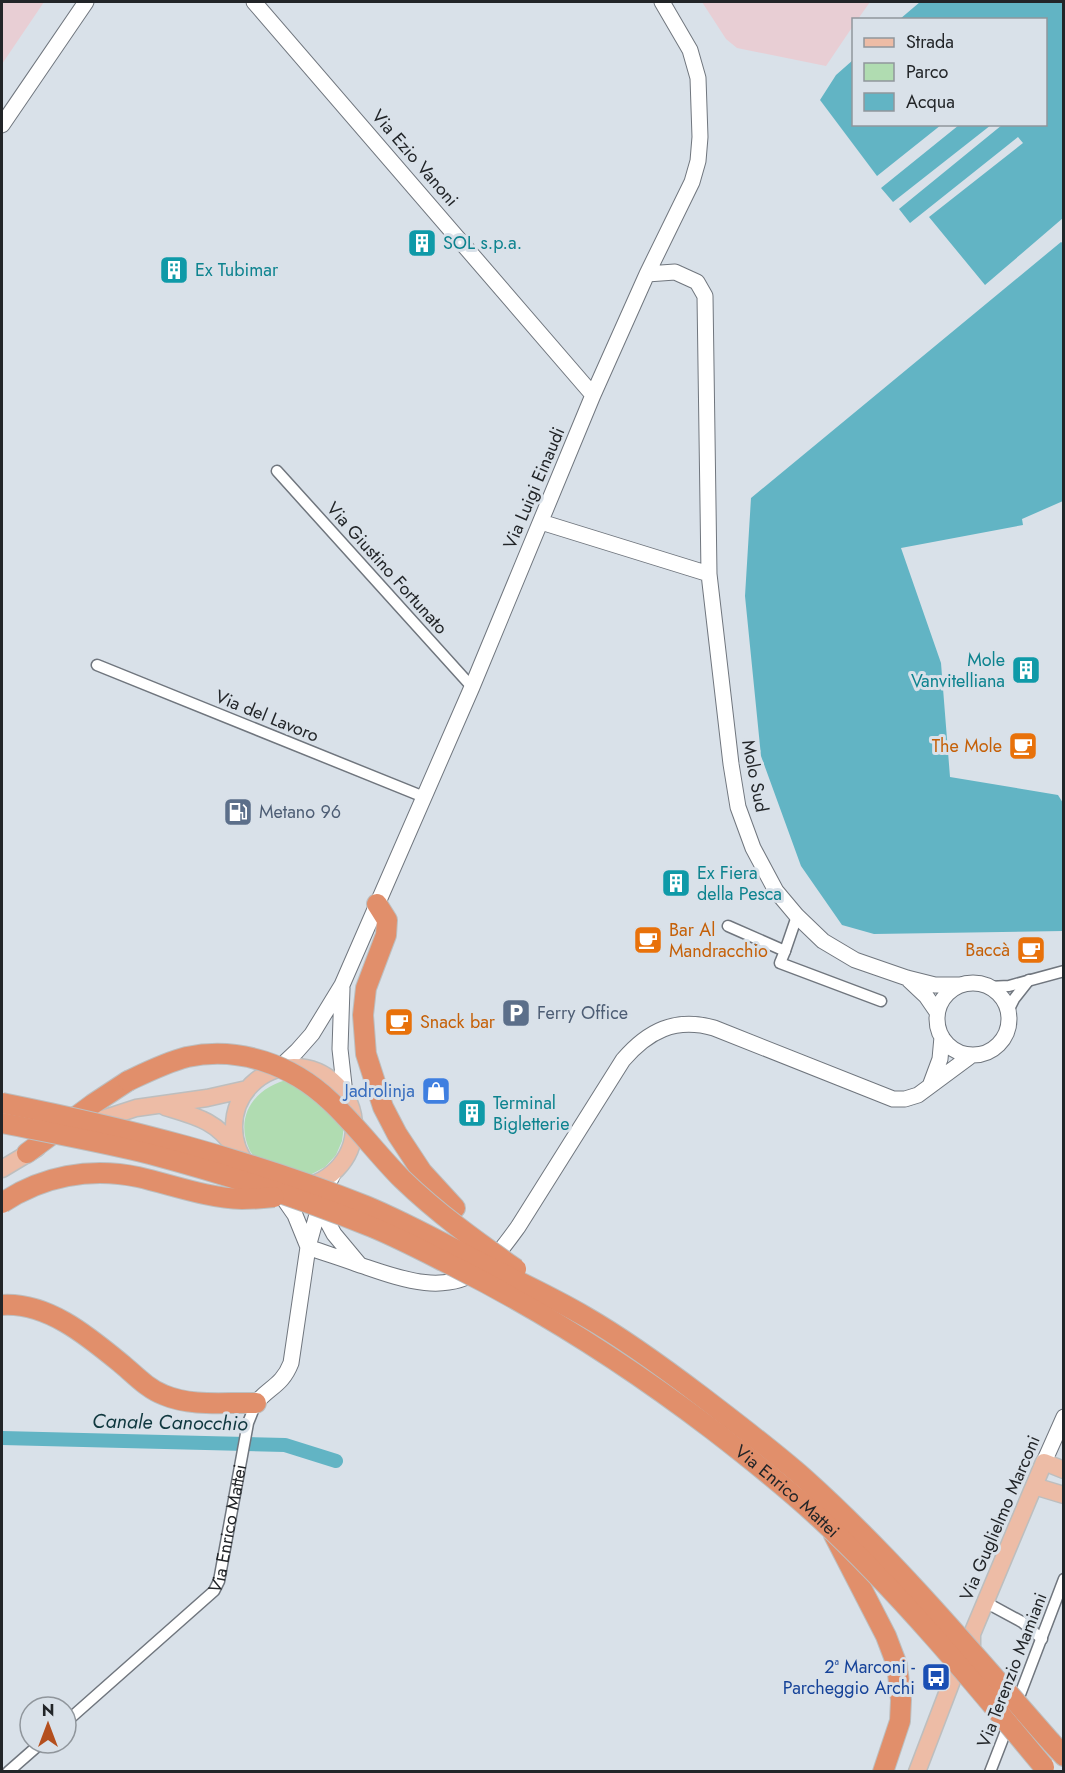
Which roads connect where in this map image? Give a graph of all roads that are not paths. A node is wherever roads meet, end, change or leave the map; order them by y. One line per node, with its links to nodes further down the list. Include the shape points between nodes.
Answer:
1 (86, 2): 4 (street)
2 (254, 2): 6 (street, Via Ezio Vanoni)
3 (662, 2): 5 (street, Via Luigi Einaudi, via 690,50 698,78 700,137 692,182)
4 (2, 125)
5 (647, 274): 6 (street, Via Luigi Einaudi); 9 (street, Molo Sud, via 675,272 697,282 705,296)
6 (593, 395): 8 (street, Via Luigi Einaudi)
7 (277, 471): 11 (street, Via Giustino Fortunato)
8 (541, 522): 9 (street); 11 (street, Via Luigi Einaudi)
9 (709, 573): 14 (street, Molo Sud, via 738,807 771,882)
10 (97, 665): 12 (street, Via del Lavoro)
11 (472, 687): 12 (street, Via Luigi Einaudi)
12 (424, 797): 13 (street, Via Luigi Einaudi)
13 (377, 904): 20 (street, Via Luigi Einaudi); 45 (highway, bridge, via 387,920 386,935 366,988 363,1015 366,1054 390,1121 429,1180 469,1222)
14 (796, 916): 16 (street); 18 (street, Molo Sud, via 823,941 855,960)
15 (728, 926): 16 (street)
16 (785, 951): 23 (street, via 780,963)
17 (1064, 970): 19 (street, Molo Sud)
18 (907, 978): 21 (street, Molo Sud, via 936,985); 25 (street, Molo Sud)
19 (1029, 980): 22 (street, Molo Sud); 24 (street)
20 (342, 985): 28 (street, Via Luigi Einaudi, via 309,1039); 31 (street, Via Luigi Einaudi, via 340,1040)
21 (960, 985): 22 (street, Molo Sud); 25 (street, via 942,1000)
22 (988, 987): 24 (street, via 1004,1001)
23 (880, 1001)
24 (1008, 1011): 27 (street, via 1006,1033 1000,1042 982,1054)
25 (937, 1012): 26 (street, Molo Sud)
26 (942, 1037): 27 (street, via 960,1053); 29 (street, via 940,1059)
27 (972, 1055): 29 (street)
28 (279, 1068): 30 (main road, via 261,1076); 31 (main road, via 316,1071)
29 (930, 1086): 43 (street, via 911,1098 889,1098 714,1028 675,1025 648,1036 623,1060 518,1227 483,1268 456,1281 431,1283 398,1278)
30 (247, 1089): 33 (main road); 36 (main road, via 237,1105 233,1124 235,1144)
31 (345, 1094): 38 (main road, Via Enrico Mattei, via 355,1127 345,1161)
32 (2, 1103): 45 (highway, Via Enrico Mattei, bridge, via 169,1141 317,1188 409,1225)
33 (155, 1104): 35 (main road, via 100,1119); 36 (main road, Via Enrico Mattei, via 213,1125 227,1136)
34 (2, 1123): 39 (highway, Via Enrico Mattei, bridge, via 158,1156)
35 (27, 1153): 37 (main road); 45 (highway, bridge, via 128,1081 174,1061 208,1054 249,1057 274,1064 331,1102 402,1179 450,1222)
36 (243, 1161): 39 (main road, Via Enrico Mattei, via 256,1176)
37 (2, 1169)
38 (333, 1174): 39 (main road, Via Enrico Mattei, via 315,1185); 41 (street, Via Enrico Mattei)
39 (281, 1191): 40 (highway, bridge, via 230,1198 135,1177 87,1173 42,1182); 42 (street, Via Enrico Mattei); 52 (highway, Via Enrico Mattei, bridge, via 405,1242 554,1321 679,1404 757,1464)
40 (2, 1203)
41 (319, 1206): 42 (street, Via Enrico Mattei); 43 (street, via 334,1234)
42 (308, 1247): 43 (street); 46 (street, Via Enrico Mattei, via 291,1364 283,1379)
43 (359, 1264)
44 (2, 1305): 46 (highway, via 33,1308 55,1318 163,1395 192,1401)
45 (586, 1317): 58 (highway, Via Enrico Mattei, bridge, via 677,1378 818,1491 949,1626)
46 (256, 1403): 56 (street, Via Enrico Mattei, via 248,1423 214,1591)
47 (1064, 1417): 48 (street, Via Guglielmo Marconi)
48 (1044, 1462): 49 (main road); 50 (main road, Via Guglielmo Marconi)
49 (1064, 1470)
50 (1034, 1486): 51 (main road); 54 (main road, Via Guglielmo Marconi)
51 (1064, 1495)
52 (832, 1530): 60 (highway, via 897,1665 900,1720); 63 (highway, Via Enrico Mattei, bridge, via 942,1645)
53 (1064, 1579): 55 (street, Via Terenzio Mamiani)
54 (985, 1602): 55 (street, via 1022,1622); 61 (main road, Via Guglielmo Marconi, via 972,1634 972,1645 966,1660 956,1670)
55 (1042, 1639): 62 (street, Via Terenzio Mamiani)
56 (78, 1711)
57 (27, 1755): 59 (street)
58 (1064, 1756)
59 (8, 1772)
60 (883, 1772)
61 (917, 1772)
62 (990, 1772)
63 (1047, 1772)

